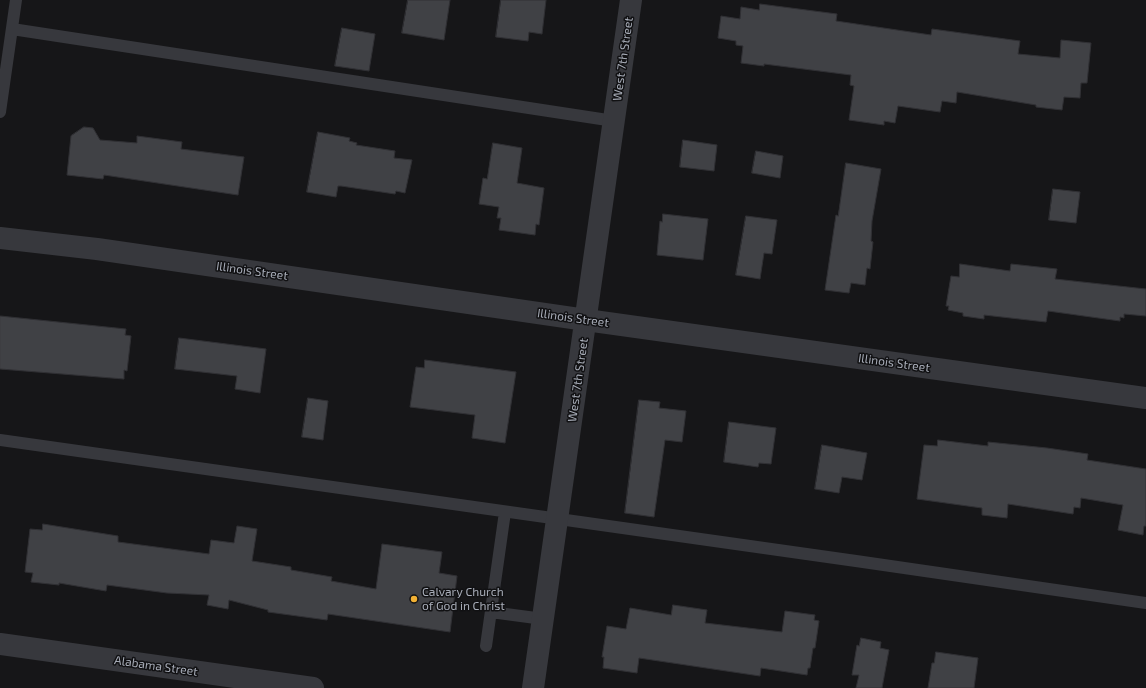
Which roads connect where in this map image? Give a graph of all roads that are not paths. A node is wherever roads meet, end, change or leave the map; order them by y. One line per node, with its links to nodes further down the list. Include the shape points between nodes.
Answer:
1 (16, 0): 3 (lane)
2 (631, 0): 5 (street, West 7th Street)
3 (12, 29): 4 (lane); 5 (lane)
4 (0, 112)
5 (614, 121): 7 (street, West 7th Street)
6 (0, 238): 7 (street, Illinois Street, via 97,249)
7 (586, 320): 8 (street, Illinois Street); 11 (street, West 7th Street)
8 (1146, 398)
9 (0, 440): 10 (lane, via 355,488)
10 (505, 512): 11 (lane); 13 (lane)
11 (558, 519): 12 (lane); 14 (street, West 7th Street)
12 (1146, 602)
13 (491, 612): 14 (lane); 16 (lane)
14 (543, 619): 18 (street, West 7th Street)
15 (0, 644): 17 (street, Alabama Street)
16 (486, 646)
17 (313, 688)
18 (533, 688)

